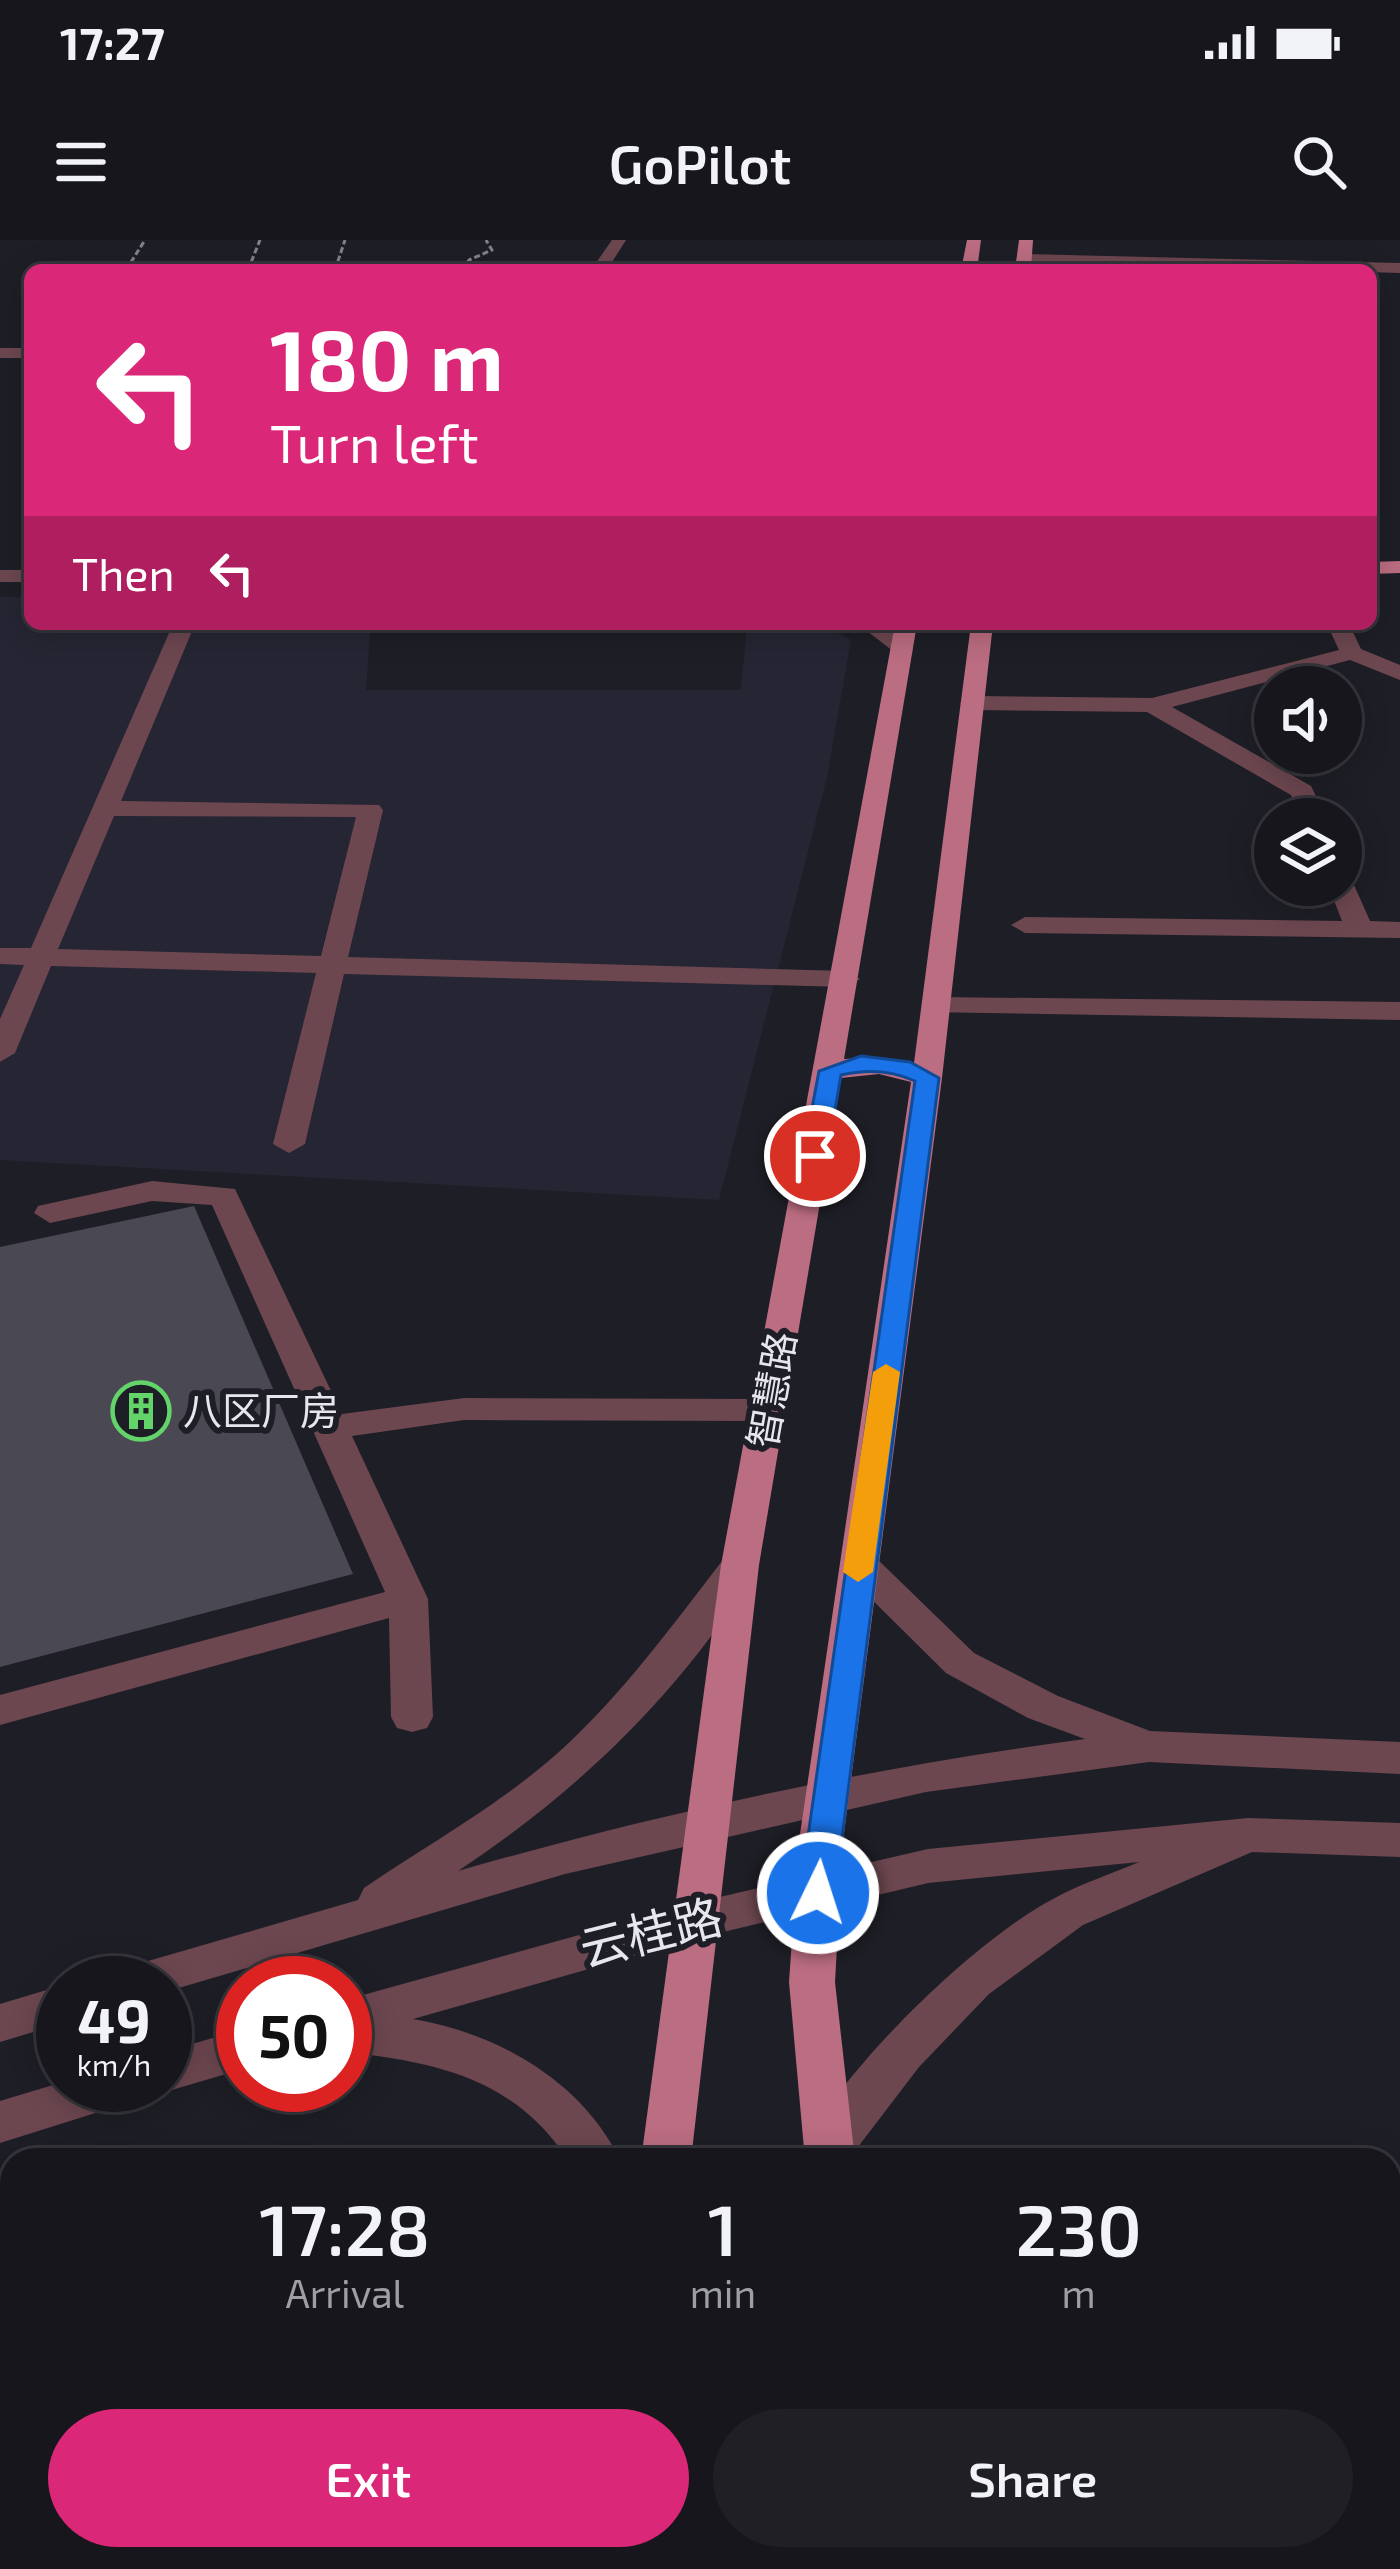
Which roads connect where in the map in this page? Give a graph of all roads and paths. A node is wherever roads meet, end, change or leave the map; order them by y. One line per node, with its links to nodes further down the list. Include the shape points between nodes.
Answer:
1 (486, 240): 2 (path, via 492,250)
2 (466, 264)
3 (181, 630): 12 (street)
4 (988, 630): 9 (main road)
5 (1341, 630): 7 (street)
6 (904, 638): 20 (main road, 智慧路)
7 (1352, 653): 8 (street); 10 (street)
8 (1400, 673)
9 (972, 703): 10 (street); 21 (main road)
10 (1152, 705): 11 (street)
11 (1305, 798)
12 (105, 808): 18 (street); 19 (street, via 370,810)
13 (1350, 906): 15 (street)
14 (1025, 926): 15 (street)
15 (1359, 929): 16 (street)
16 (1400, 929)
17 (0, 956): 18 (street)
18 (41, 957): 19 (street); 23 (street)
19 (332, 965): 20 (street); 26 (street)
20 (846, 980): 24 (main road, 智慧路)
21 (936, 1006): 22 (street); 25 (main road)
22 (1400, 1011)
23 (0, 1053)
24 (830, 1071): 25 (main road, via 861,1063); 28 (main road, 智慧路)
25 (927, 1078): 30 (main road)
26 (289, 1144)
27 (50, 1213): 29 (street, via 152,1191 224,1196)
28 (769, 1410): 29 (street, via 464,1409); 31 (main road, 智慧路)
29 (329, 1427): 32 (street)
30 (859, 1564): 35 (street, via 960,1663 1042,1707); 37 (main road)
31 (740, 1565): 38 (main road, 智慧路); 42 (street, via 592,1745 546,1786)
32 (408, 1599): 33 (street); 34 (street)
33 (0, 1710)
34 (412, 1717)
35 (1149, 1746): 36 (street); 37 (street)
36 (1400, 1758)
37 (827, 1797): 38 (street); 41 (main road)
38 (710, 1822): 42 (street); 43 (main road, 智慧路)
39 (1248, 1835): 40 (street, 云桂路); 41 (street, 云桂路, via 928,1866); 54 (street, via 1066,1912 973,1981 902,2053)
40 (1400, 1840)
41 (818, 1893): 43 (street, 云桂路); 53 (main road, via 812,1982)
42 (352, 1918): 44 (street)
43 (698, 1920): 45 (street, 云桂路); 52 (main road, 智慧路)
44 (192, 1965)
45 (372, 2011)
46 (36, 2012): 47 (street)
47 (0, 2023)
48 (372, 2035): 51 (street, via 424,2041 494,2068 544,2099)
49 (36, 2111): 50 (street)
50 (0, 2122)
51 (585, 2148)
52 (668, 2148)
53 (829, 2148)
54 (834, 2148)

